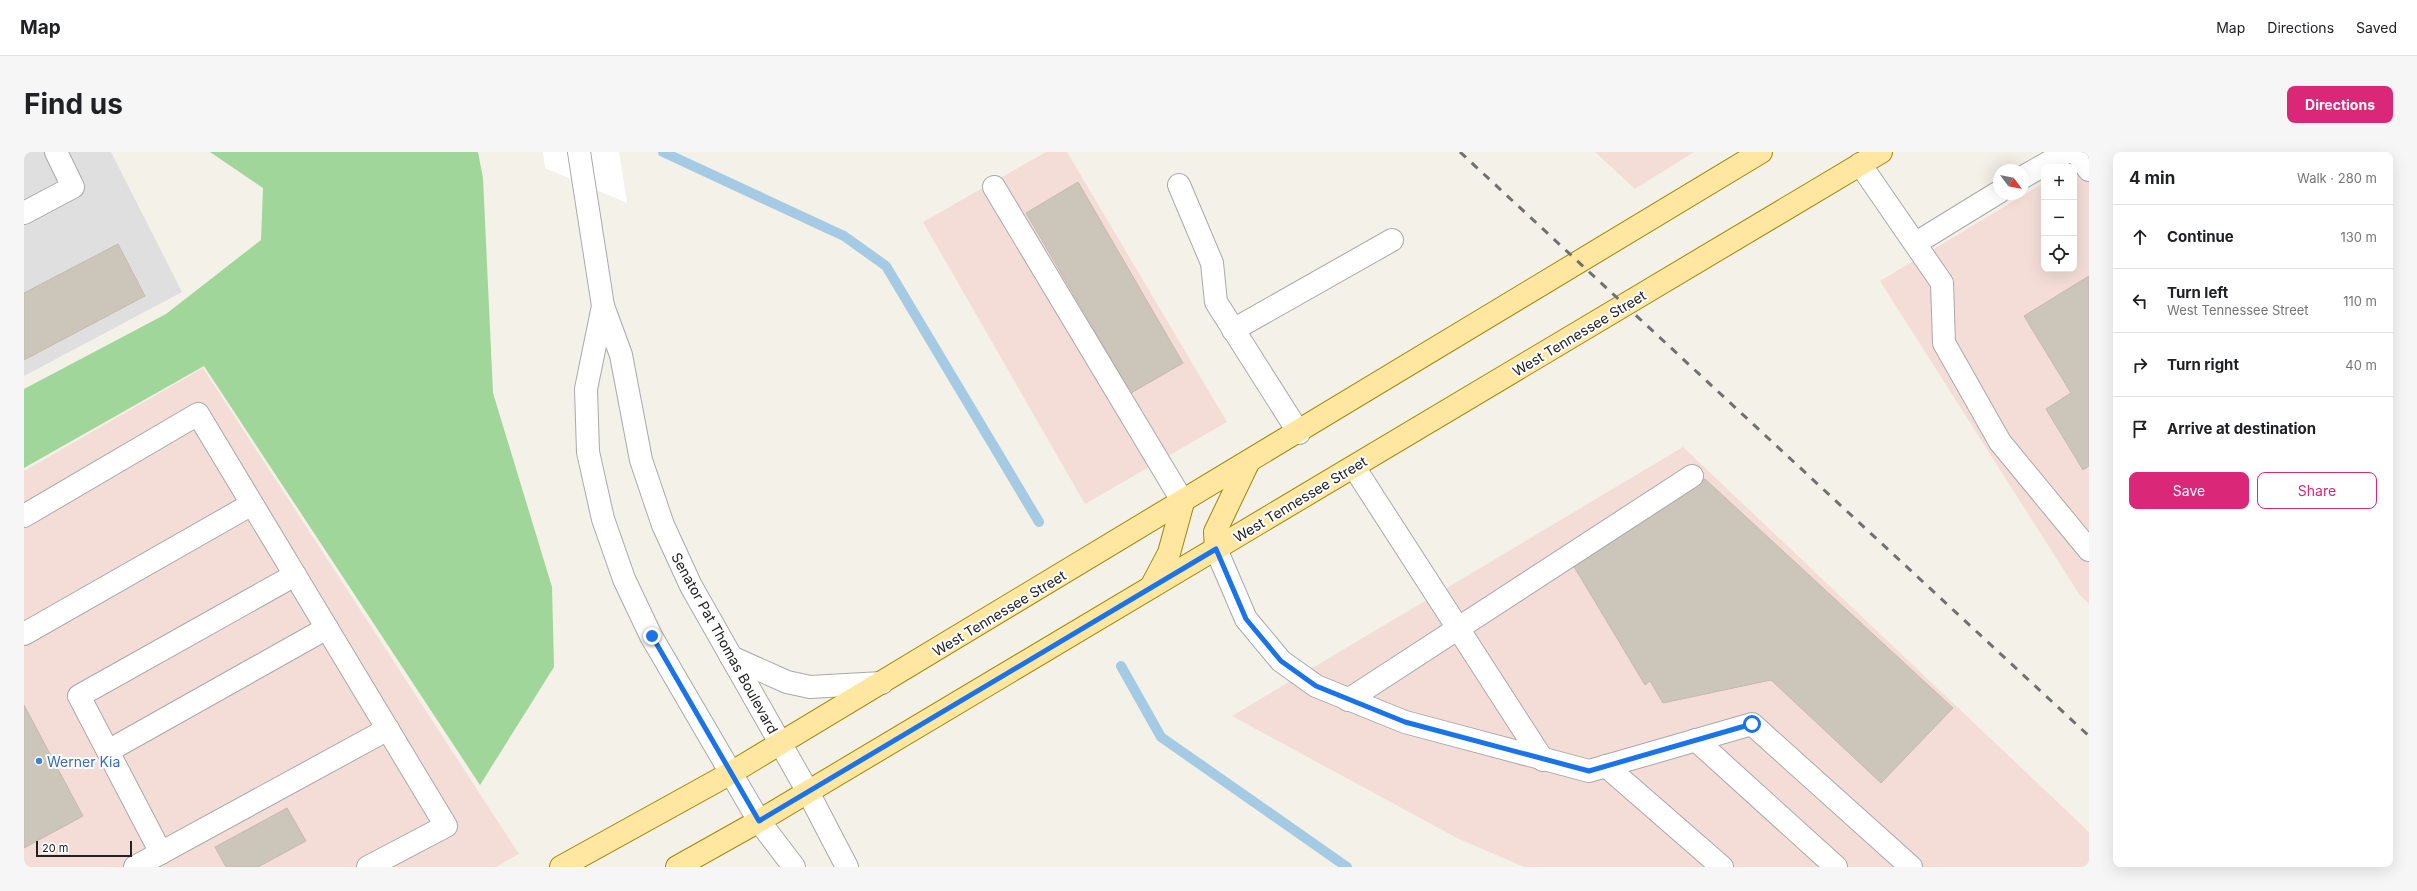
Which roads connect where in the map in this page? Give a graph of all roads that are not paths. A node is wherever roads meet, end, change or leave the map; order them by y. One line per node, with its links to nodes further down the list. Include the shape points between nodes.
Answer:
1 (56, 152): 13 (street, via 73,187)
2 (579, 152): 16 (street, Senator Pat Thomas Boulevard)
3 (1761, 152): 18 (main road, West Tennessee Street)
4 (1881, 152): 7 (main road, West Tennessee Street)
5 (2067, 152): 9 (street)
6 (2076, 152): 8 (street)
7 (1860, 164): 15 (street); 20 (main road, West Tennessee Street)
8 (2089, 170)
9 (2029, 174)
10 (1179, 185): 17 (street, via 1212,263 1216,302)
11 (994, 187): 22 (street)
12 (1993, 196): 15 (street)
13 (24, 213)
14 (1392, 240): 17 (street)
15 (1916, 243): 26 (street, via 1942,283 1944,343 2000,442)
16 (603, 306): 32 (street, Senator Pat Thomas Boulevard, via 621,355 641,460 663,525 691,586); 41 (street, Senator Pat Thomas Boulevard, via 586,389 588,452 603,519 624,579 652,636)
17 (1234, 330): 18 (street)
18 (1299, 433): 19 (main road, West Tennessee Street)
19 (1248, 463): 22 (main road, West Tennessee Street); 25 (main road, via 1215,532)
20 (1354, 467): 25 (main road, West Tennessee Street); 30 (street)
21 (1692, 476): 30 (street)
22 (1183, 502): 28 (main road, via 1170,553); 33 (main road, West Tennessee Street)
23 (252, 504): 24 (street, via 198,414); 27 (street); 31 (street)
24 (24, 516)
25 (1216, 549): 28 (main road, West Tennessee Street); 34 (street, via 1246,619 1281,661 1316,686)
26 (2089, 550)
27 (295, 575): 29 (street); 38 (street, via 79,696)
28 (1150, 588): 42 (main road, West Tennessee Street)
29 (327, 628): 35 (street); 38 (street)
30 (1458, 628): 34 (street); 39 (street)
31 (24, 634)
32 (731, 657): 33 (street, via 787,682 810,687); 37 (street, Senator Pat Thomas Boulevard)
33 (882, 683): 37 (main road, West Tennessee Street)
34 (1348, 700): 39 (street, via 1405,722)
35 (388, 729): 44 (street); 46 (street, via 446,826)
36 (1696, 740): 40 (street); 52 (street); 53 (street, via 1752,724)
37 (780, 744): 41 (main road, West Tennessee Street); 42 (street, Senator Pat Thomas Boulevard)
38 (108, 751): 44 (street)
39 (1543, 760): 40 (street, via 1589,771)
40 (1606, 766): 51 (street)
41 (731, 773): 43 (street, Senator Pat Thomas Boulevard); 47 (main road, West Tennessee Street)
42 (808, 792): 43 (main road, West Tennessee Street); 50 (street, Senator Pat Thomas Boulevard)
43 (759, 821): 48 (main road, West Tennessee Street); 49 (street, Senator Pat Thomas Boulevard)
44 (161, 853): 45 (street)
45 (135, 867)
46 (368, 867)
47 (561, 867)
48 (677, 867)
49 (794, 867)
50 (847, 867)
51 (1722, 867)
52 (1836, 867)
53 (1911, 867)

